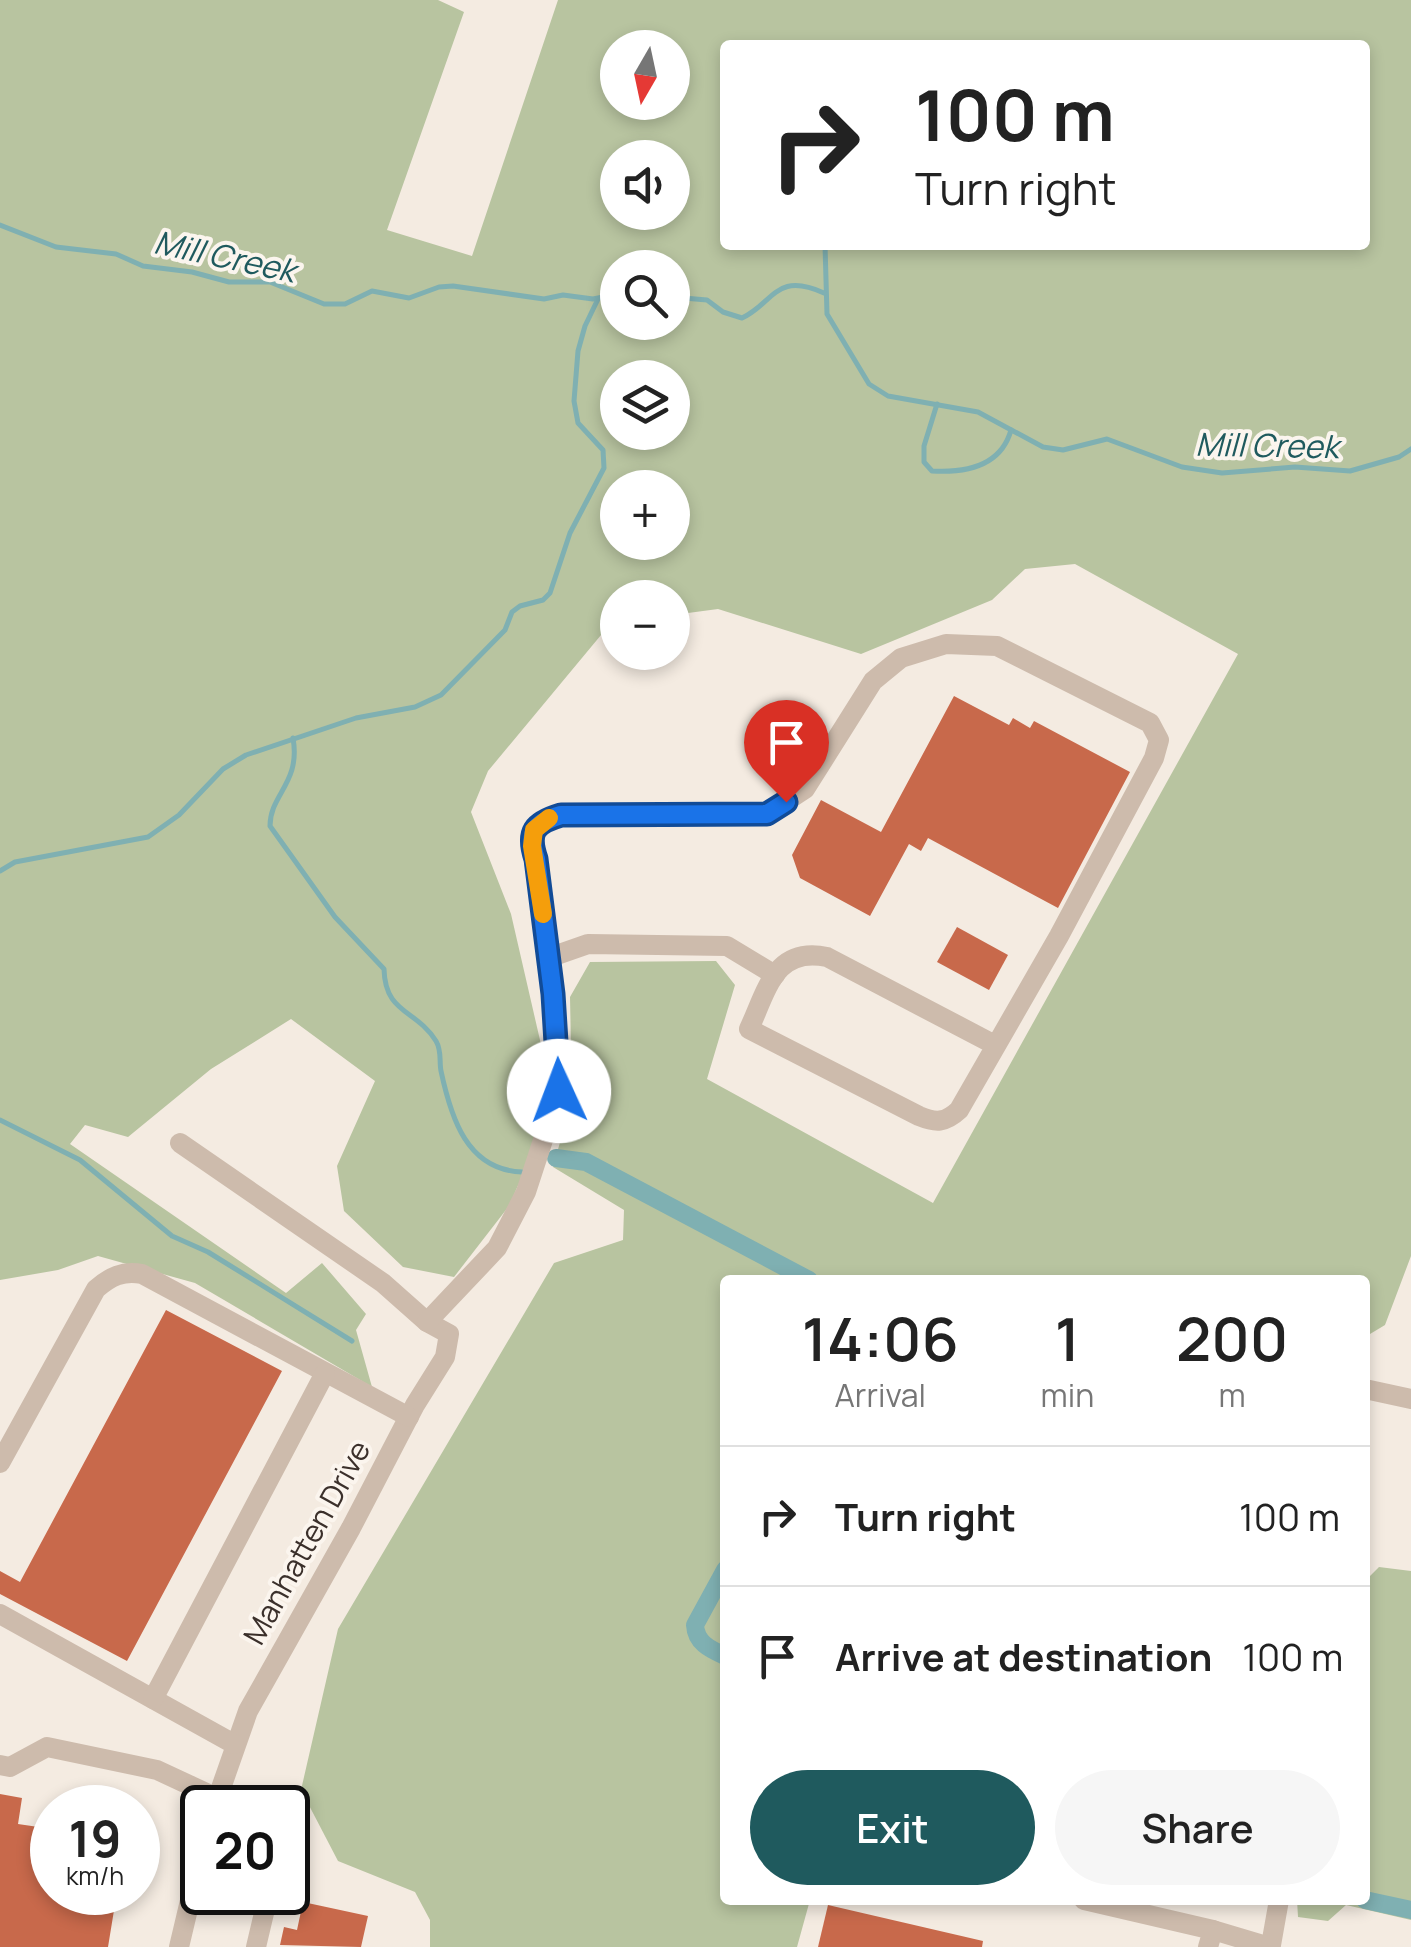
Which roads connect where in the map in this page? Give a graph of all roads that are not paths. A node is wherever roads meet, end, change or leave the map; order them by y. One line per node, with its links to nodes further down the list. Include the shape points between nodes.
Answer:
1 (548, 958): 2 (street, via 588,944 727,946); 3 (street, via 532,846 543,820 767,814 805,789 873,681 900,658 946,644 997,646 1150,723 1160,740 1060,936); 5 (street, via 559,1091 526,1192 497,1248)
2 (775, 975): 3 (street, via 800,954 827,957); 3 (street, via 749,1029 934,1122 959,1110)
3 (994, 1045)
4 (180, 1143): 5 (street, via 383,1283)
5 (427, 1322): 9 (street, Manhatten Drive, via 448,1334 450,1344)
6 (325, 1373): 9 (street); 10 (street, via 142,1274 121,1274 96,1289); 12 (street)
7 (1370, 1391): 8 (street)
8 (1411, 1400)
9 (409, 1417): 13 (street, Manhatten Drive)
10 (0, 1463)
11 (0, 1614): 12 (street)
12 (153, 1699): 13 (street)
13 (234, 1744): 16 (street, Manhatten Drive)
14 (0, 1765): 15 (street, via 47,1747 156,1770)
15 (183, 1785)
16 (221, 1785)
17 (1101, 1905): 21 (street)
18 (1279, 1905): 22 (street)
19 (187, 1915): 23 (street)
20 (264, 1915): 24 (street)
21 (1210, 1938): 22 (street)
22 (1270, 1946)
23 (179, 1947)
24 (256, 1947)

